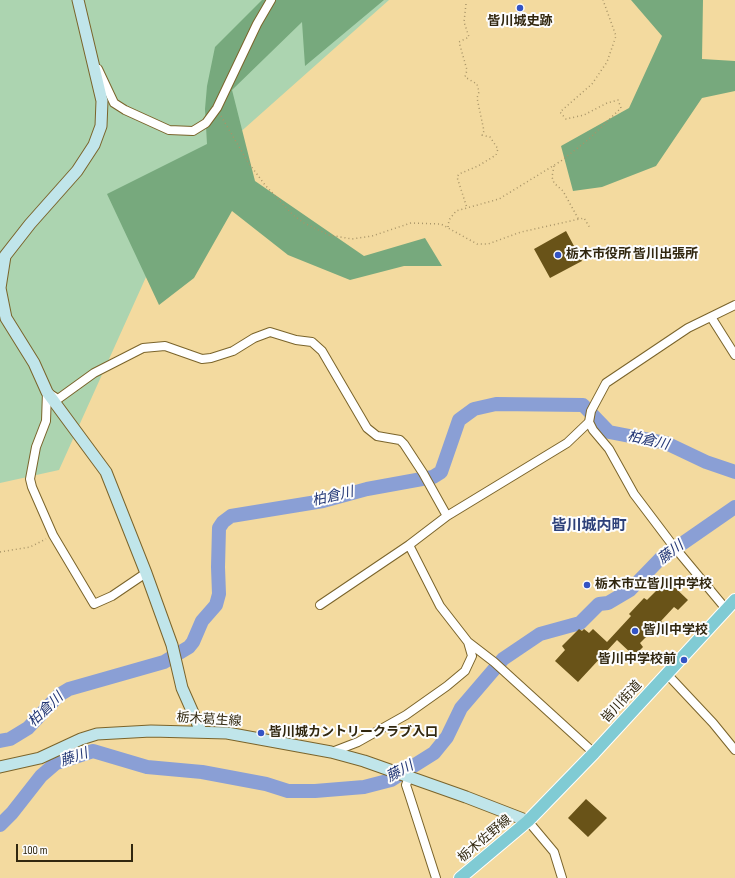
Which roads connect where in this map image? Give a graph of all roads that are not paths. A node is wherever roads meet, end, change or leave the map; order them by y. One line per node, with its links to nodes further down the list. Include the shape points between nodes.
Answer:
1 (78, 0): 3 (street)
2 (271, 0): 3 (street, via 218,108 206,123 193,131 168,130 114,103)
3 (91, 56): 7 (street, via 102,101 101,126 94,145 77,171 30,224 6,256 0,288 6,318 34,363)
4 (735, 305): 5 (street)
5 (711, 317): 6 (street); 8 (street, via 688,328 606,384 591,411)
6 (735, 356)
7 (47, 392): 9 (street, via 58,399 94,373 142,348 165,346 202,359 233,351 270,332 312,342 322,351 367,428 377,436 400,440 423,473); 11 (street, via 106,472); 11 (street, via 46,421 36,448 30,479 53,535 94,604 112,596)
8 (590, 422): 9 (street, via 567,443); 14 (street, via 593,430 609,449 634,494)
9 (447, 516): 10 (street)
10 (410, 545): 13 (street); 15 (street, via 440,606)
11 (146, 573): 17 (street, via 172,645 182,688)
12 (735, 600): 14 (main road, 皆川街道)
13 (320, 605)
14 (726, 610): 16 (main road, 皆川街道)
15 (468, 642): 19 (street, via 472,656 465,670 446,686 406,716 358,742); 20 (street, via 497,665)
16 (667, 674): 18 (street); 20 (main road, 皆川街道)
17 (201, 731): 19 (street, 栃木葛生線, via 227,733); 21 (street, 栃木葛生線, via 151,730 97,734 40,758)
18 (735, 750)
19 (331, 752): 22 (street, 栃木葛生線)
20 (594, 754): 23 (main road, 皆川街道)
21 (0, 767)
22 (408, 776): 23 (street, 栃木葛生線); 24 (street, via 406,785)
23 (528, 821): 25 (main road, 栃木佐野線); 26 (street, via 554,852)
24 (436, 878)
25 (460, 878)
26 (562, 878)

